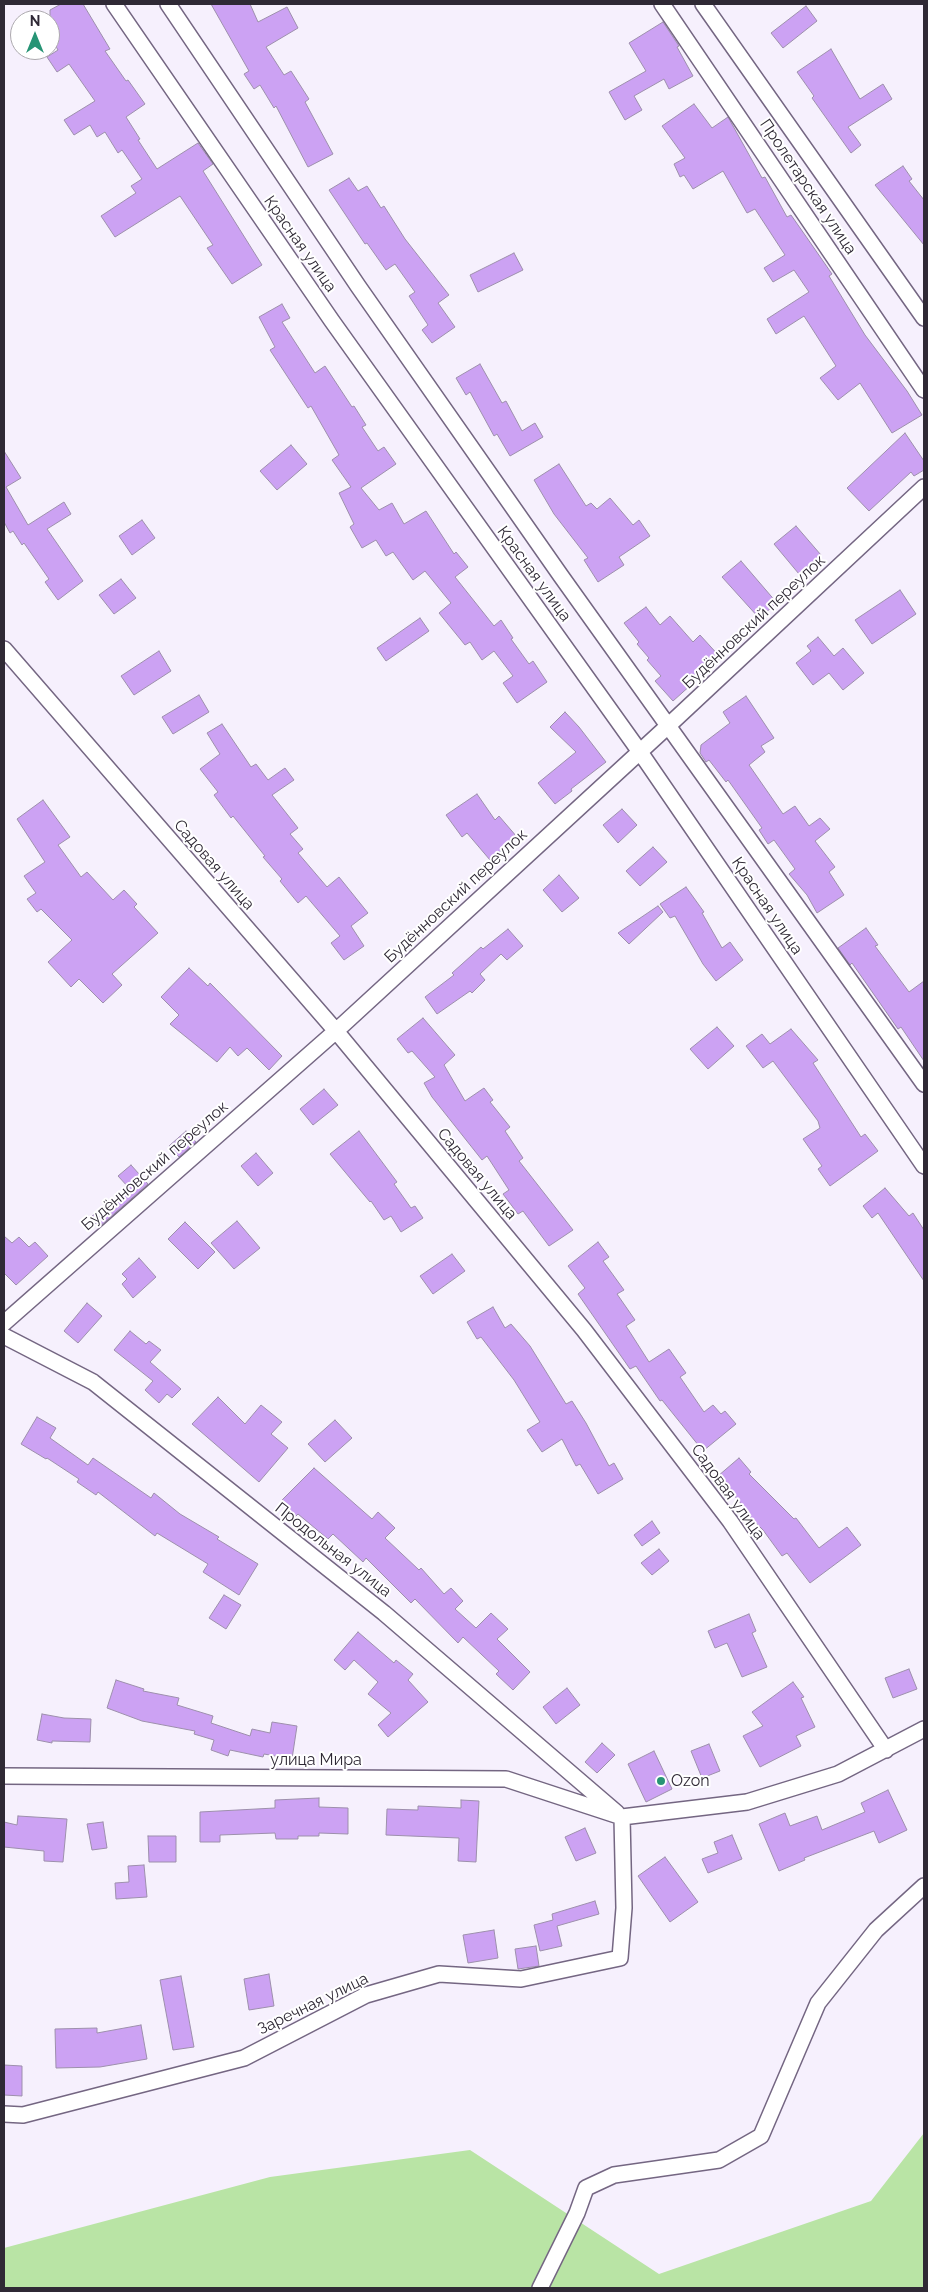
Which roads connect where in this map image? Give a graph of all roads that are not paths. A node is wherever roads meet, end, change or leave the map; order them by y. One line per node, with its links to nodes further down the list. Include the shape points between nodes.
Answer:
1 (114, 4): 10 (street, Красная улица, via 332,321)
2 (168, 4): 9 (street, Красная улица, via 358,286 561,576)
3 (662, 4): 6 (street, Пролетарская улица)
4 (704, 4): 5 (street, Пролетарская улица)
5 (924, 318)
6 (924, 390)
7 (924, 487): 9 (street, Будённовский переулок)
8 (4, 649): 11 (street, Садовая улица)
9 (670, 725): 10 (street, Будённовский переулок); 12 (street, Красная улица)
10 (640, 752): 11 (street, Будённовский переулок); 13 (street, Красная улица)
11 (336, 1031): 14 (street, Будённовский переулок); 17 (street, Садовая улица, via 596,1345 730,1521)
12 (924, 1084)
13 (924, 1166)
14 (4, 1323)
15 (4, 1336): 19 (street, Продольная улица, via 93,1382 384,1612)
16 (924, 1729): 17 (street)
17 (886, 1750): 19 (street, via 838,1774 747,1802)
18 (4, 1776): 19 (street, улица Мира, via 506,1779)
19 (622, 1817): 21 (street, Заречная улица, via 624,1908 620,1958 521,1979 439,1974 366,1995 244,2058 23,2115)
20 (924, 1886): 22 (street, via 876,1930 818,2004 761,2136 719,2160 614,2175 586,2188 578,2213)
21 (4, 2114)
22 (540, 2288)

